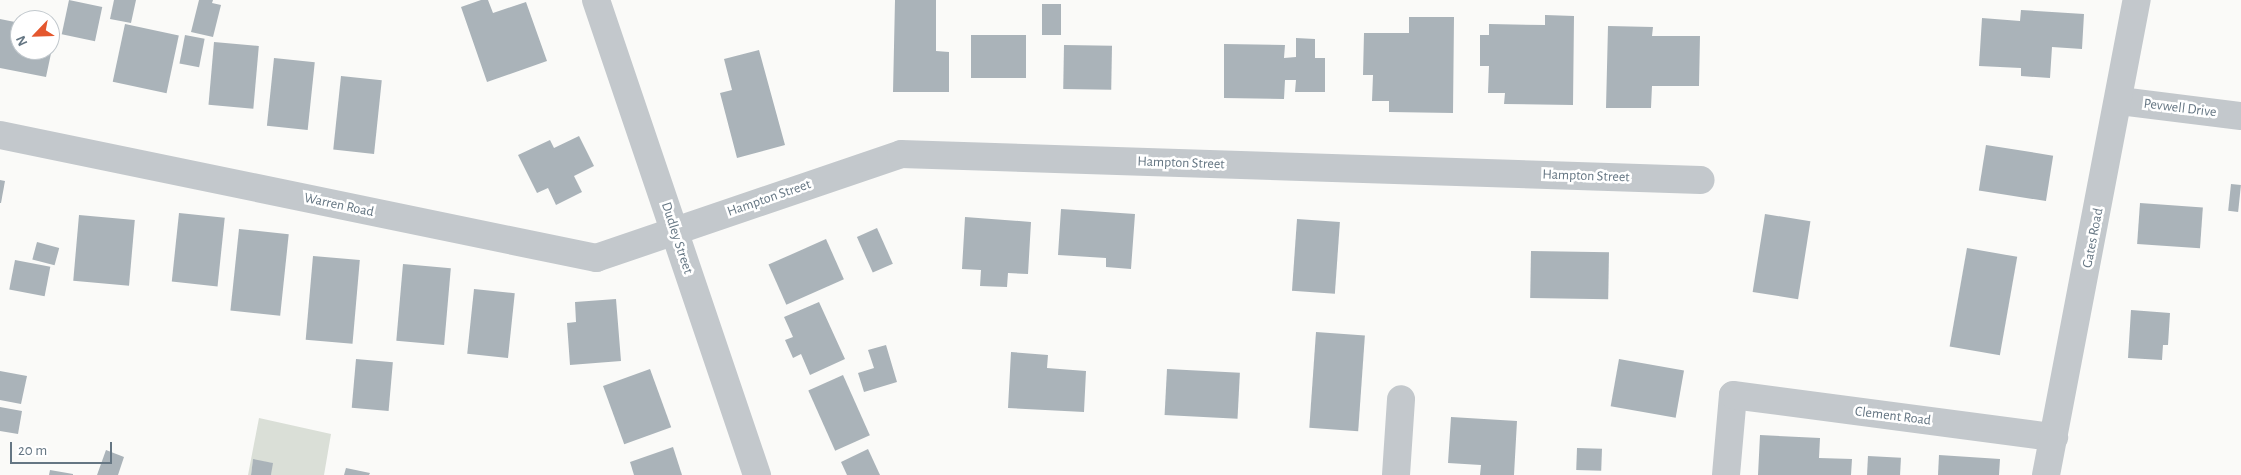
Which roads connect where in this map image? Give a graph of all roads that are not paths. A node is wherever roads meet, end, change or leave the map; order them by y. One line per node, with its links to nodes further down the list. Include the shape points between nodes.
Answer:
1 (596, 0): 7 (street, Dudley Street)
2 (2137, 0): 3 (street, Gates Road)
3 (2120, 101): 4 (street, Pevwell Drive); 9 (street, Gates Road)
4 (2241, 116)
5 (0, 135): 7 (street, Warren Road, via 596,258)
6 (1701, 180): 7 (street, Hampton Street, via 901,154)
7 (674, 230): 10 (street, Dudley Street)
8 (1401, 399): 11 (street)
9 (2054, 437): 12 (street, Clement Road, via 1733,395); 13 (street, Gates Road)
10 (757, 475)
11 (1396, 475)
12 (1726, 475)
13 (2046, 475)

